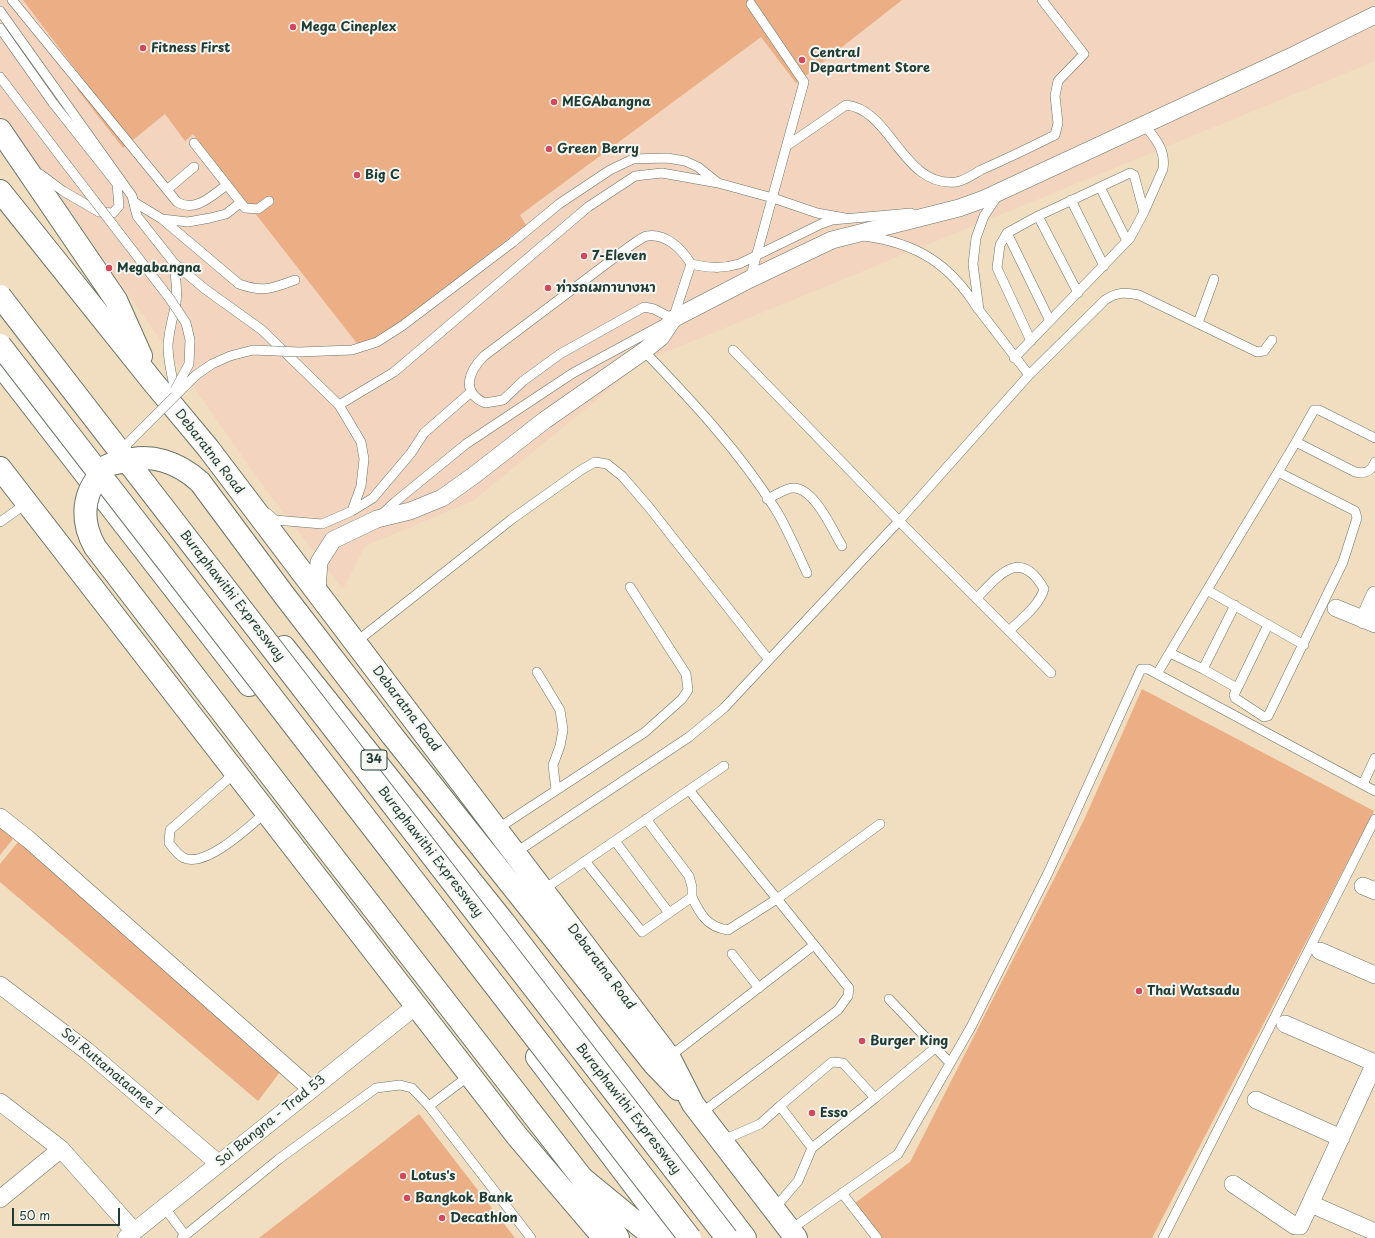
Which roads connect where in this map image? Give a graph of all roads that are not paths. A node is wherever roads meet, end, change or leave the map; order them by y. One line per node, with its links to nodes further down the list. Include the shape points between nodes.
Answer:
1 (12, 0): 16 (lane)
2 (1042, 0): 11 (lane, via 1084,54 1058,81 1054,96 1058,122 1055,135 958,182 931,179 919,170 878,124 855,106 846,105)
3 (751, 4): 11 (lane, via 804,82)
4 (0, 11): 22 (lane)
5 (1375, 15): 8 (street)
6 (0, 28): 9 (lane, via 53,104 117,184 119,206 113,213 99,212 45,179)
7 (0, 77): 57 (lane, bridge, via 170,299 186,324 190,340 189,364)
8 (1144, 124): 18 (street); 25 (lane, via 1163,152 1164,161)
9 (5, 137): 54 (main road, via 116,300)
10 (194, 143): 14 (lane)
11 (788, 145): 19 (lane)
12 (194, 167): 16 (lane)
13 (718, 183): 19 (lane); 56 (lane, via 662,173 635,176 588,207 394,372); 57 (lane, bridge, via 685,161 667,158 633,159 610,170 559,204 513,242 377,342 352,350 252,350 230,356 196,375)
14 (227, 185): 16 (lane, via 193,206 184,206 177,202); 23 (lane)
15 (1100, 187): 20 (lane); 25 (lane, via 1126,174 1134,175); 31 (lane)
16 (168, 189)
17 (0, 191): 54 (main road, Debaratna Road)
18 (1001, 191): 24 (street, via 973,204); 42 (lane, via 984,216 976,238 973,264)
19 (773, 198): 27 (lane, via 817,213); 32 (lane)
20 (1071, 200): 26 (lane); 35 (lane)
21 (269, 201): 23 (lane, via 258,209 245,208)
22 (134, 202): 28 (lane); 33 (lane, via 137,216)
23 (240, 203): 28 (lane, via 226,214 210,218 188,222)
24 (947, 211): 27 (lane); 30 (street)
25 (1144, 212): 31 (lane)
26 (1038, 216): 29 (lane); 40 (lane)
27 (845, 218): 32 (lane, via 821,224)
28 (162, 219): 38 (lane, via 239,284 264,290)
29 (1007, 233): 44 (lane); 47 (lane, via 1000,245 997,268)
30 (849, 234): 37 (street); 42 (lane, via 883,239 929,256 952,276)
31 (1127, 241): 35 (lane)
32 (756, 256): 34 (lane, via 729,267 709,268); 37 (lane)
33 (174, 263): 56 (lane, via 262,330); 57 (lane, via 177,291 168,346)
34 (691, 264): 43 (lane); 55 (lane, via 685,254 671,242 660,237 646,236 484,356 476,364 468,382)
35 (1104, 266): 40 (lane)
36 (1214, 278): 45 (lane)
37 (750, 279): 43 (street)
38 (295, 280)
39 (0, 284): 156 (main road, 34, via 239,590 503,920)
40 (1078, 293): 44 (lane)
41 (0, 296): 155 (main road, Buraphawithi Expressway, bridge)
42 (979, 310): 51 (lane)
43 (673, 319): 50 (street, via 661,337); 55 (lane, via 644,307 560,354 523,381 503,400 485,403); 68 (lane, via 572,373 478,436)
44 (1050, 321): 47 (lane)
45 (1198, 323): 46 (lane, via 1257,352 1264,351); 53 (lane, via 1139,295 1115,293)
46 (1272, 340)
47 (1031, 341): 51 (lane)
48 (0, 345): 154 (main road, bridge)
49 (733, 350): 69 (lane)
50 (644, 351): 65 (lane, via 727,442); 68 (street, via 545,420 442,498 410,511)
51 (1014, 358): 53 (lane)
52 (0, 364): 153 (main road, via 460,957)
53 (1029, 375): 69 (lane)
54 (152, 382): 57 (main road, Debaratna Road)
55 (471, 392): 67 (lane, via 424,433 373,498)
56 (339, 405): 67 (lane, via 361,442 364,459 361,486)
57 (173, 411): 61 (lane, bridge); 64 (main road, Debaratna Road)
58 (1375, 438): 59 (lane, via 1314,410)
59 (1296, 442): 60 (lane, via 1355,472 1368,472); 63 (lane)
60 (1375, 462)
61 (106, 466): 132 (main road, bridge, via 128,459 151,458 177,466 200,482 391,734 654,1064); 138 (main road, bridge, via 91,489 85,511 88,535 95,547)
62 (0, 468): 66 (main road)
63 (1278, 472): 75 (lane); 84 (lane, via 1355,511 1357,515 1343,562)
64 (240, 493): 67 (lane, via 275,520 322,524); 74 (main road, Debaratna Road)
65 (767, 499): 71 (lane, via 793,488 801,490 821,508); 72 (lane, via 776,511)
66 (28, 503): 70 (lane); 94 (main road)
67 (352, 511)
68 (377, 519): 74 (street, via 333,540 319,562)
69 (899, 521): 77 (lane); 86 (lane)
70 (0, 522)
71 (842, 546)
72 (807, 573)
73 (630, 587): 96 (lane, via 686,674 688,690 682,699 645,732)
74 (317, 590): 83 (main road, Debaratna Road)
75 (1207, 590): 78 (lane); 85 (lane)
76 (1375, 595): 80 (street)
77 (977, 598): 82 (lane); 82 (lane, via 999,575 1012,567 1025,569 1040,583 1044,589 1042,594 1029,612)
78 (1235, 606): 81 (lane); 87 (lane)
79 (1336, 608): 80 (street)
80 (1370, 622)
81 (1268, 625): 84 (lane); 91 (lane)
82 (1009, 631): 89 (lane)
83 (356, 642): 86 (lane, via 512,520 580,470 595,462 607,464 622,476); 104 (main road, Debaratna Road)
84 (1304, 645): 91 (lane, via 1266,717 1235,698)
85 (1170, 653): 87 (lane); 90 (lane)
86 (769, 660): 106 (lane, via 724,708 689,737)
87 (1203, 669): 91 (lane)
88 (538, 672): 96 (lane, via 560,710 563,730 553,766)
89 (1051, 673)
90 (1158, 674): 95 (lane); 123 (lane, via 1141,669 1049,871 971,1027)
91 (1237, 688)
92 (1375, 758): 95 (lane)
93 (724, 766): 97 (lane)
94 (236, 772): 99 (main road); 99 (lane, via 170,830 169,843 183,858 204,858 227,844)
95 (1363, 784): 98 (lane)
96 (556, 790): 104 (lane)
97 (689, 790): 101 (lane); 110 (lane)
98 (1375, 791)
99 (267, 812): 119 (main road)
100 (0, 817): 126 (street)
101 (646, 819): 105 (lane); 109 (lane, via 689,876)
102 (1375, 819): 158 (lane)
103 (880, 824): 110 (lane)
104 (497, 829): 106 (main road, Debaratna Road)
105 (614, 841): 107 (lane); 111 (lane)
106 (515, 853): 108 (main road, Debaratna Road)
107 (585, 861): 108 (lane); 111 (lane, via 642,932)
108 (543, 890): 122 (main road, Debaratna Road)
109 (692, 897): 110 (lane, via 709,924 728,930); 111 (lane)
110 (777, 899): 112 (lane)
111 (669, 913)
112 (814, 945): 117 (lane); 132 (lane, via 849,988 848,996 838,1010)
113 (1320, 952): 115 (street)
114 (732, 954): 117 (lane)
115 (1375, 975)
116 (0, 985): 137 (street, Soi Ruttanataanee 1, via 87,1051)
117 (759, 988): 122 (lane)
118 (889, 999): 121 (lane)
119 (417, 1005): 125 (main road); 126 (street, Soi Bangna - Trad 53)
120 (1285, 1024): 124 (street)
121 (935, 1048): 123 (lane); 127 (lane)
122 (669, 1057): 132 (main road, Debaratna Road)
123 (950, 1063): 140 (lane, via 898,1154)
124 (1374, 1069): 133 (street)
125 (470, 1075): 130 (lane); 150 (main road, via 517,1136)
126 (311, 1089): 137 (street, Soi Bangna - Trad 53)
127 (875, 1098): 131 (lane, via 843,1063 832,1062); 135 (lane)
128 (1256, 1100): 133 (street)
129 (0, 1102): 136 (street)
130 (429, 1106): 148 (lane, via 412,1088 400,1085 376,1088 279,1159); 149 (lane)
131 (780, 1106): 134 (lane, via 760,1124); 135 (lane)
132 (697, 1109): 134 (main road, Debaratna Road)
133 (1341, 1138): 142 (street)
134 (721, 1141): 144 (main road, Debaratna Road)
135 (812, 1148): 144 (lane, via 798,1181)
136 (61, 1149): 141 (street); 147 (street)
137 (218, 1163): 143 (street, Soi Bangna - Trad 53)
138 (582, 1178): 151 (main road); 152 (main road)
139 (1233, 1184): 142 (street, via 1297,1227 1301,1225)
140 (842, 1193): 146 (lane); 157 (lane)
141 (0, 1199)
142 (1312, 1204): 145 (street)
143 (164, 1207): 147 (street, Soi Bangna - Trad 53); 148 (lane)
144 (774, 1209): 146 (main road, Debaratna Road)
145 (1375, 1232)
146 (793, 1234)
147 (130, 1235)
148 (184, 1237)
149 (531, 1238)
150 (604, 1238)
151 (618, 1238)
152 (655, 1238)
153 (674, 1238)
154 (690, 1238)
155 (727, 1238)
156 (745, 1238)
157 (877, 1238)
158 (1163, 1238)

